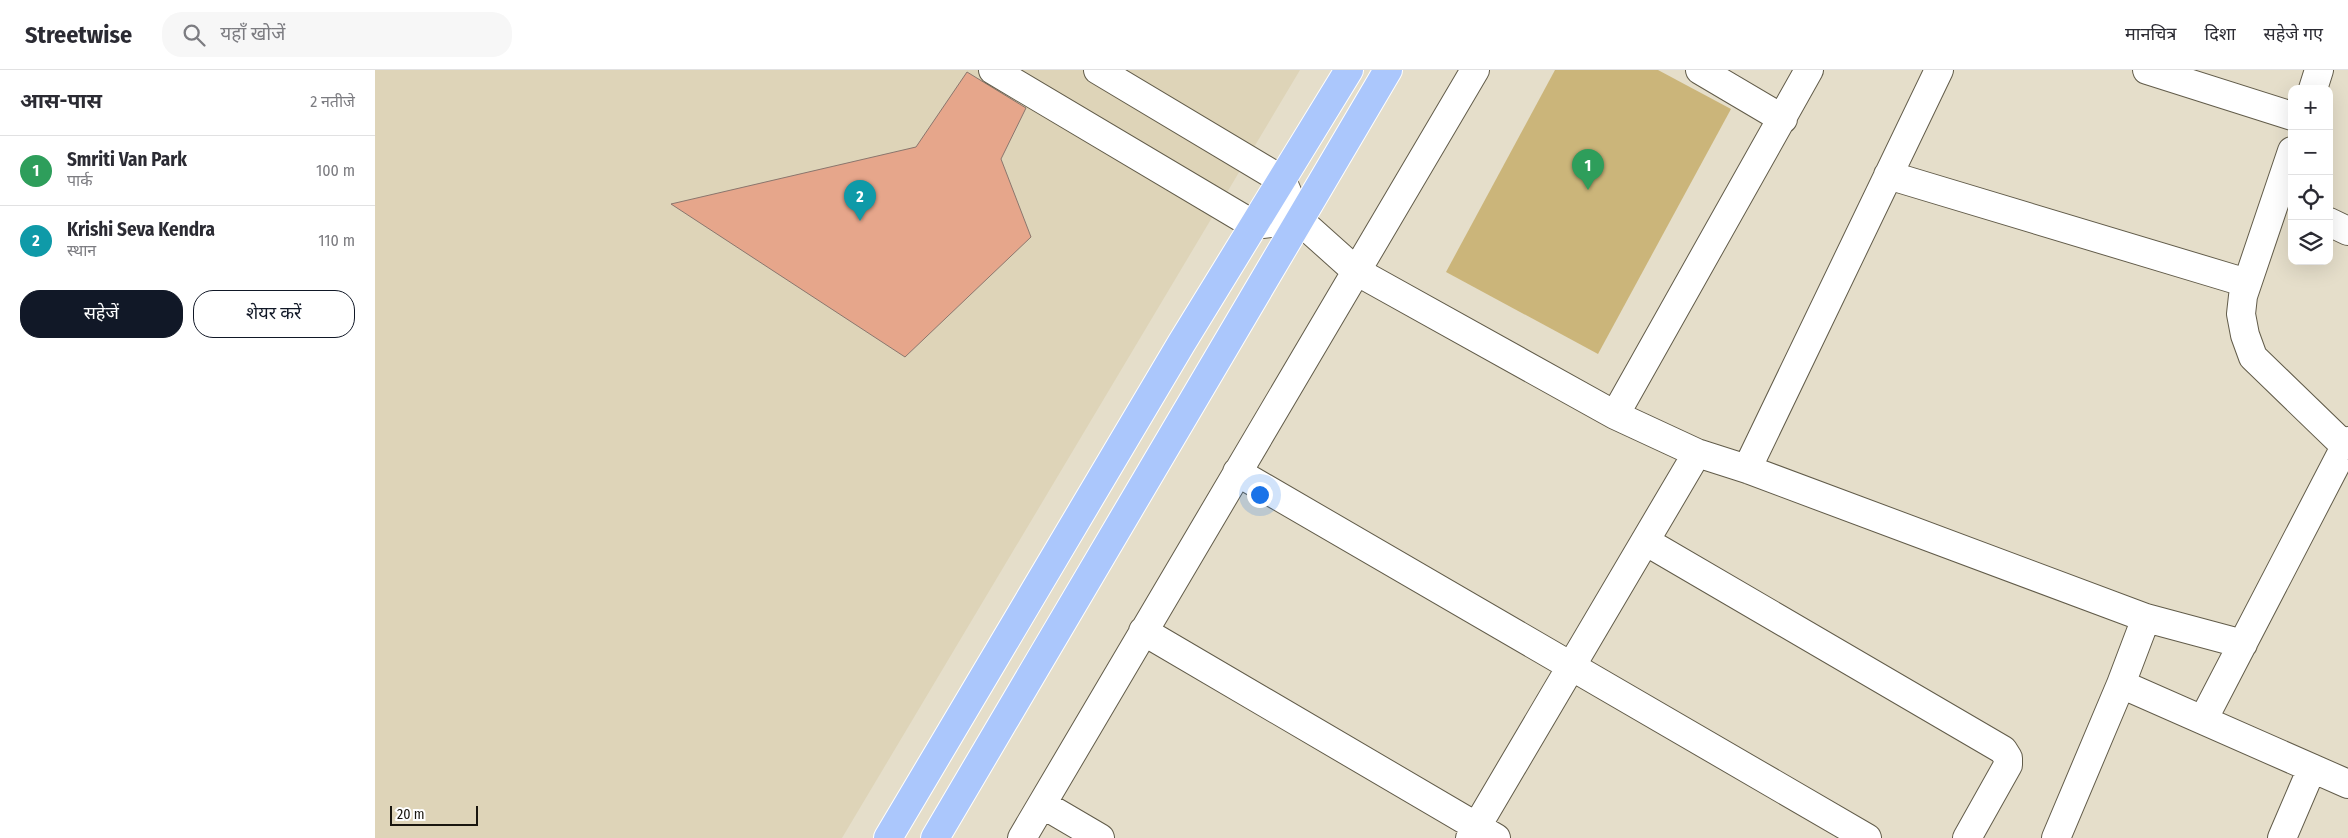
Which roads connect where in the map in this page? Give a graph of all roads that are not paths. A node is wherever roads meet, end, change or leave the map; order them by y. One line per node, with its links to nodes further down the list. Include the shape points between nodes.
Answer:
1 (993, 70): 20 (street)
2 (1098, 70): 16 (street)
3 (1349, 70): 16 (main road)
4 (1388, 70): 18 (main road)
5 (1475, 70): 22 (street)
6 (1700, 70): 13 (street)
7 (1809, 70): 13 (street)
8 (1939, 70): 14 (street)
9 (2147, 70): 12 (street)
10 (2319, 70): 11 (street)
11 (2314, 85)
12 (2288, 115)
13 (1783, 120): 24 (street)
14 (1888, 175): 23 (street); 27 (street)
15 (2288, 175): 17 (street)
16 (1282, 180): 18 (street); 20 (main road)
17 (2284, 201): 23 (street)
18 (1299, 220): 20 (street); 22 (street); 41 (main road)
19 (2333, 224): 21 (street)
20 (1254, 225): 40 (main road)
21 (2348, 231)
22 (1356, 271): 24 (street); 28 (street)
23 (2247, 283): 25 (street, via 2241,314 2253,357)
24 (1615, 415): 26 (street)
25 (2347, 443): 32 (street)
26 (1697, 454): 27 (street); 29 (street)
27 (1747, 470): 30 (street)
28 (1237, 472): 31 (street); 33 (street)
29 (1645, 541): 33 (street); 45 (street, via 2003,750 2008,765)
30 (2146, 618): 32 (street); 34 (street)
31 (1143, 631): 38 (street); 39 (street)
32 (2243, 644): 35 (street)
33 (1571, 666): 39 (street); 44 (street)
34 (2121, 684): 35 (street); 46 (street)
35 (2203, 720): 36 (street)
36 (2312, 768): 37 (street); 47 (street)
37 (2348, 784)
38 (1043, 804): 42 (street); 43 (street)
39 (1481, 834)
40 (888, 838)
41 (935, 838)
42 (1023, 838)
43 (1100, 838)
44 (1867, 838)
45 (1967, 838)
46 (2056, 838)
47 (2282, 838)

